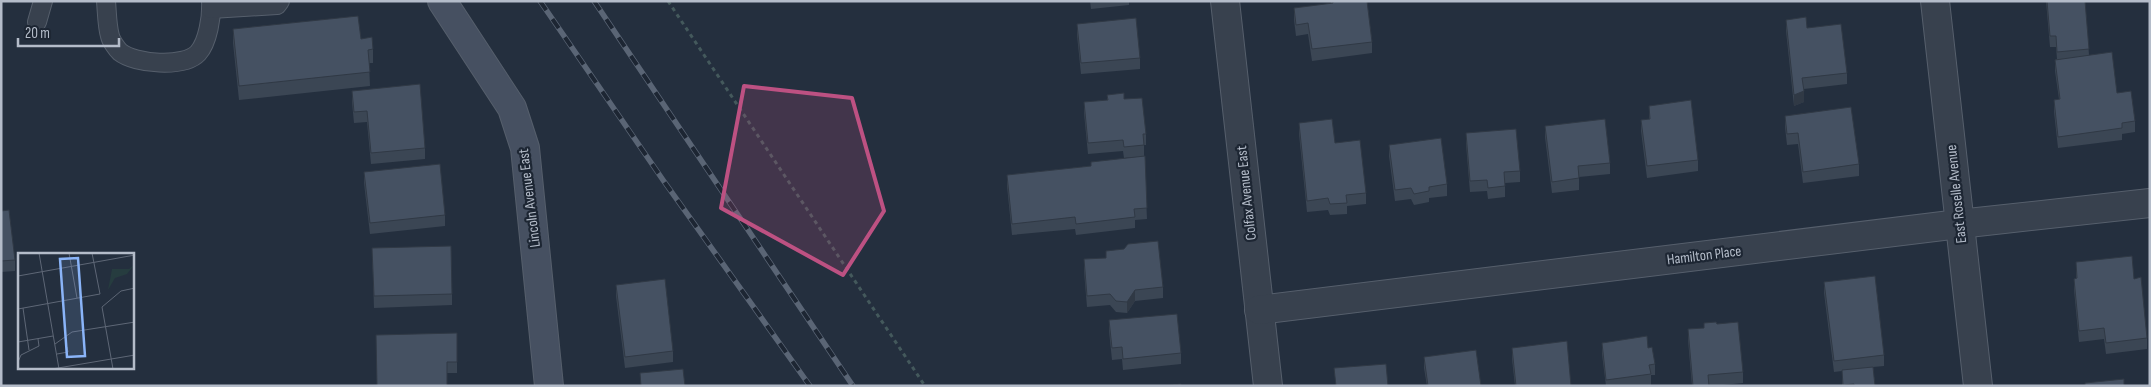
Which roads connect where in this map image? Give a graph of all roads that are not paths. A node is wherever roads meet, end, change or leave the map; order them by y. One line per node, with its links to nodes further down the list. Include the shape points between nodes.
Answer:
1 (43, 1): 8 (lane)
2 (106, 1): 7 (lane, via 110,37 120,52 135,59 158,62 182,62 198,53 208,31)
3 (280, 1): 7 (lane, via 277,5)
4 (442, 1): 12 (street, Lincoln Avenue East, via 512,108 525,148)
5 (1225, 1): 11 (street, Colfax Avenue East)
6 (1935, 1): 10 (street, East Roselle Avenue)
7 (211, 5)
8 (37, 22)
9 (2150, 204): 10 (street, Hamilton Place)
10 (1959, 224): 11 (street, Hamilton Place); 14 (street, East Roselle Avenue)
11 (1259, 310): 13 (street, Colfax Avenue East)
12 (549, 386)
13 (1268, 386)
14 (1978, 386)

